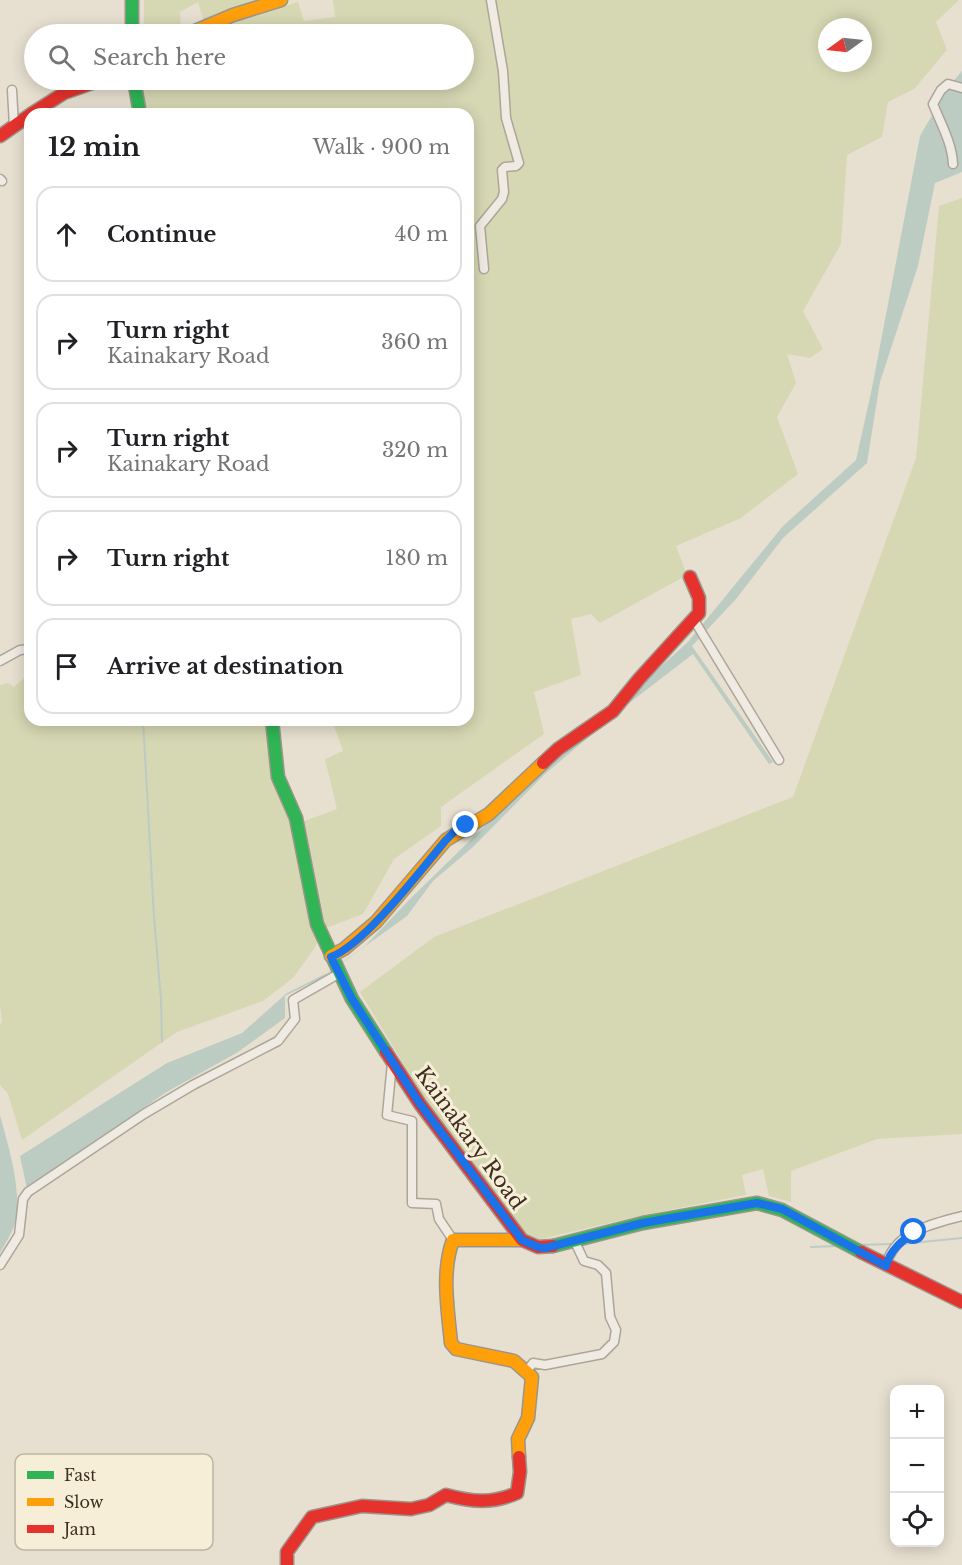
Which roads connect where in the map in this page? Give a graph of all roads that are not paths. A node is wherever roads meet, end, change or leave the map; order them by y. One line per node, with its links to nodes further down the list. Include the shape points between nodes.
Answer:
1 (132, 0): 4 (main road)
2 (281, 0): 5 (main road)
3 (491, 0): 16 (street, via 503,70 506,118 519,163 502,170 503,195 480,226)
4 (132, 24)
5 (212, 24)
6 (962, 88): 15 (street, via 948,84 933,104 946,132)
7 (12, 90): 13 (street)
8 (69, 90): 10 (main road)
9 (136, 90): 11 (main road)
10 (41, 108)
11 (139, 108)
12 (24, 120): 13 (main road)
13 (14, 126): 14 (main road)
14 (0, 136)
15 (953, 164)
16 (484, 269)
17 (690, 577): 18 (main road, via 700,605)
18 (694, 620): 22 (street); 23 (main road, via 613,711 550,755 489,814 456,830 381,916 344,951)
19 (24, 650): 20 (street)
20 (0, 662)
21 (273, 726): 23 (main road, Kainakary Road, via 278,777 297,818 317,924)
22 (778, 760)
23 (336, 966): 24 (main road, Kainakary Road); 29 (street, via 294,1000 295,1019 278,1041 173,1097 28,1192 22,1199 19,1235)
24 (392, 1063): 26 (street, via 387,1115 412,1121 412,1203 436,1204 439,1219); 27 (main road, Kainakary Road)
25 (962, 1216): 30 (street, via 914,1232 901,1241)
26 (453, 1240): 27 (main road); 32 (main road, via 449,1247 448,1280 451,1343 456,1349 514,1361)
27 (522, 1240): 28 (main road, Kainakary Road, via 545,1248)
28 (575, 1242): 30 (main road, Kainakary Road, via 643,1223 757,1203 782,1209); 32 (street, via 584,1261 598,1264 606,1273 610,1317 616,1329 614,1342 602,1354 544,1365 533,1363)
29 (0, 1265)
30 (884, 1265): 31 (main road, Kainakary Road)
31 (962, 1302)
32 (526, 1372): 33 (main road, via 532,1377 528,1418 518,1439 517,1493 496,1503 467,1502 446,1496 411,1509 362,1506 312,1517 287,1552)
33 (286, 1565)

